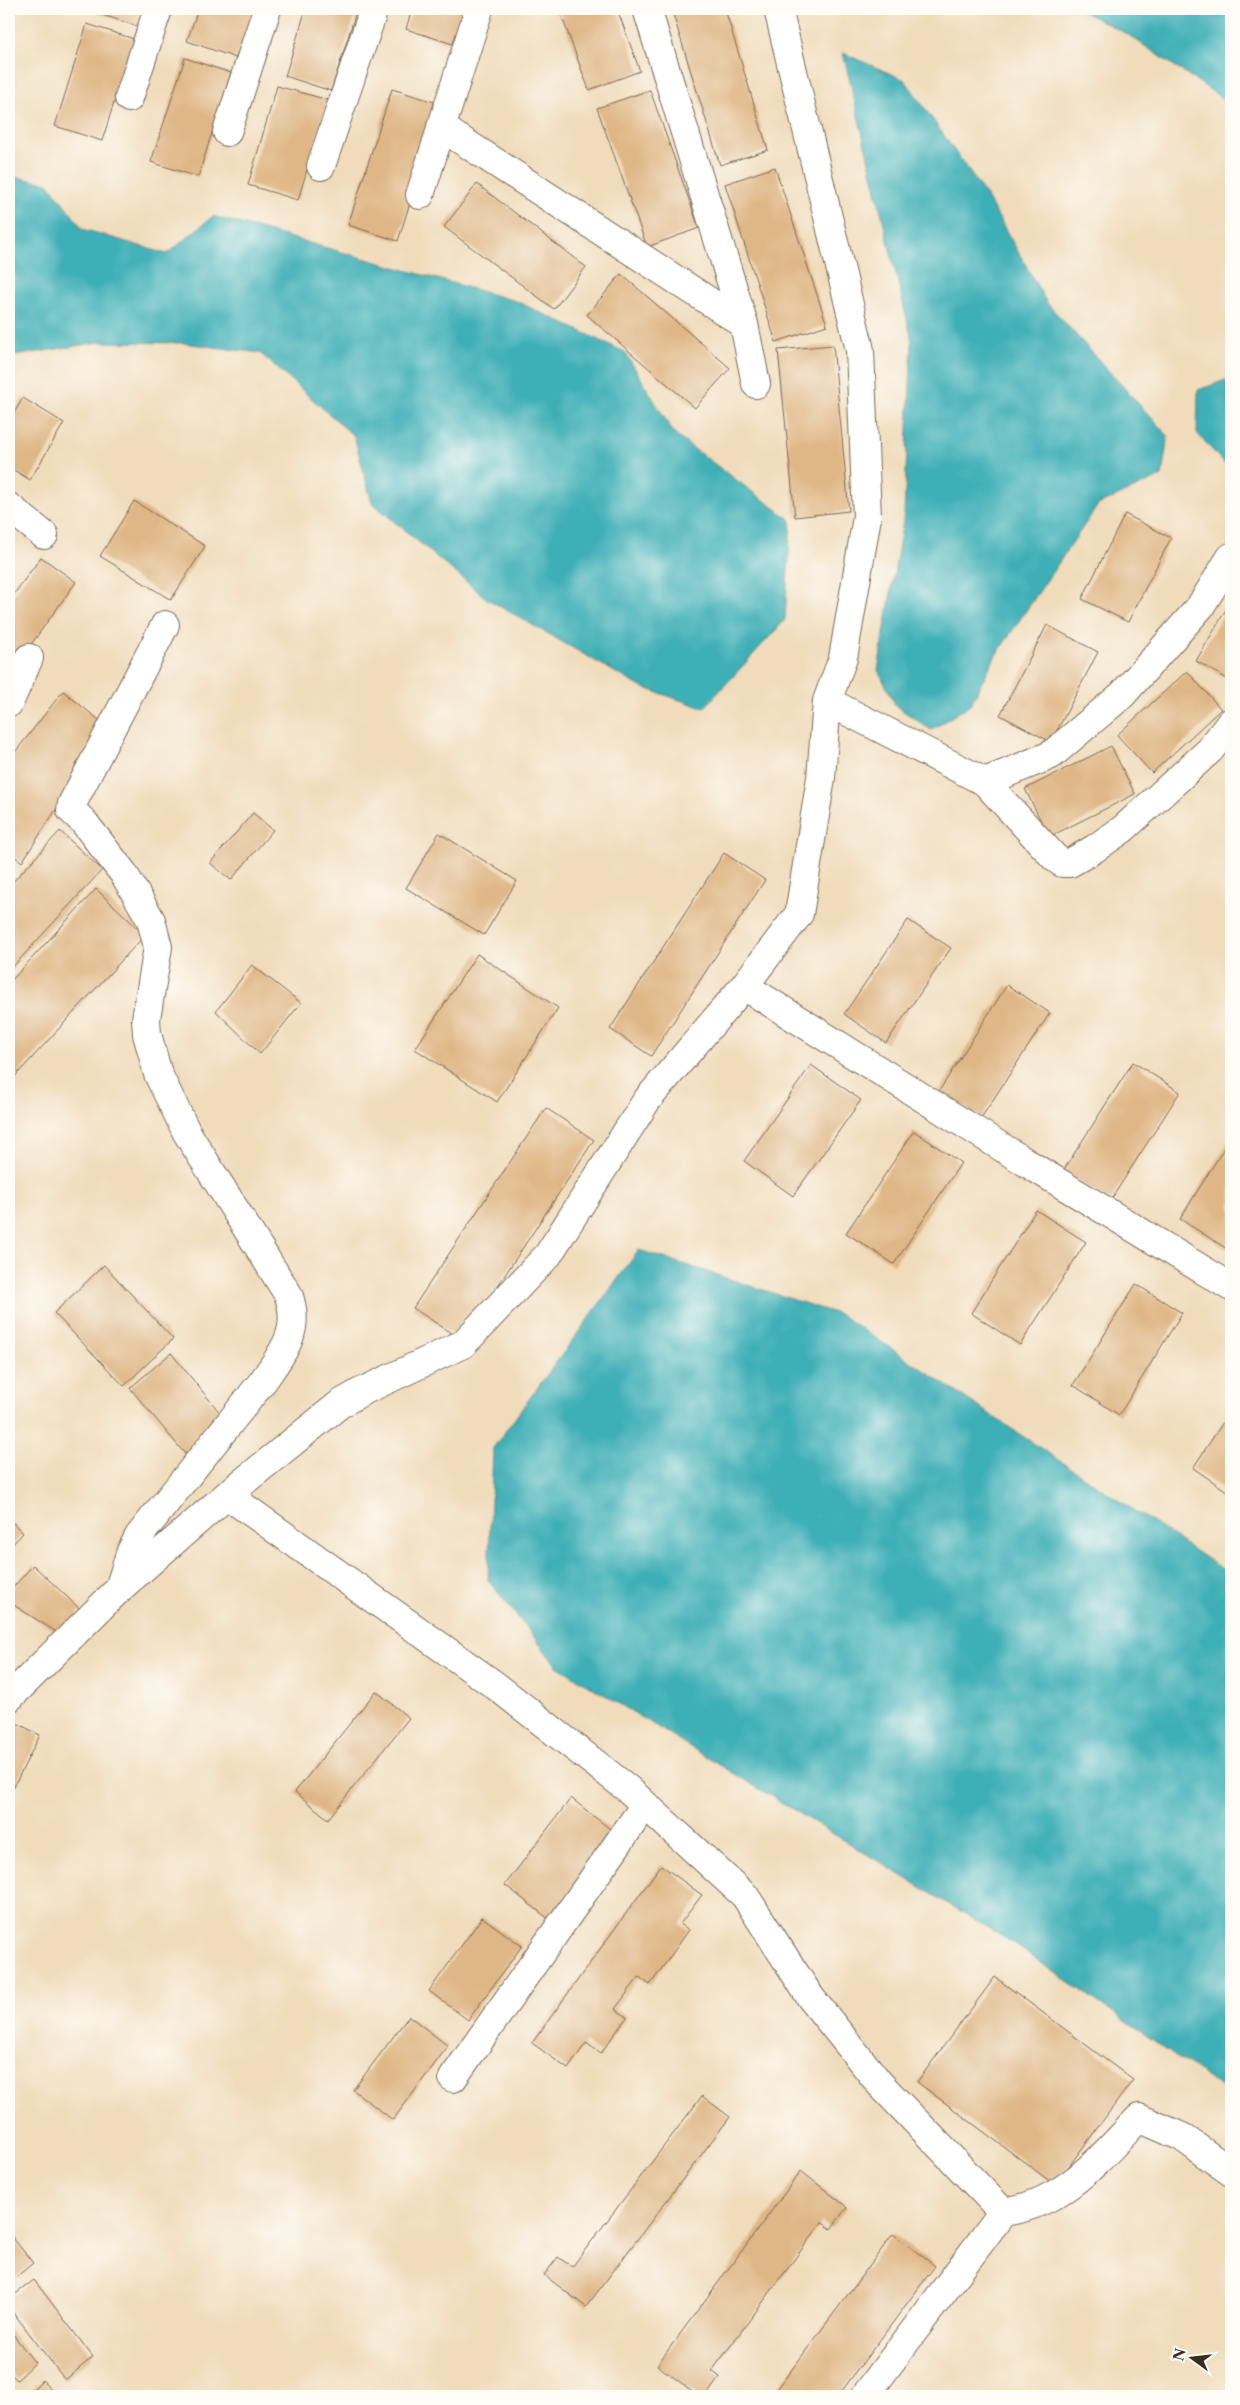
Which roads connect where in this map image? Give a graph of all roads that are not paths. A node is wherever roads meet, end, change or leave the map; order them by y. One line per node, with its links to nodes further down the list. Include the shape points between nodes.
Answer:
1 (158, 9): 7 (street)
2 (267, 9): 9 (street)
3 (374, 9): 10 (street)
4 (479, 9): 8 (street)
5 (647, 9): 12 (street)
6 (778, 9): 19 (street, via 860,350 867,517 843,658)
7 (128, 98)
8 (441, 127): 11 (street); 12 (street)
9 (227, 132)
10 (321, 166)
11 (420, 195)
12 (744, 324): 13 (street)
13 (756, 384)
14 (9, 507): 15 (street)
15 (44, 535)
16 (1231, 557): 22 (street, via 1200,607 1122,695 1051,755)
17 (165, 625): 26 (street, via 71,810 124,874 151,920 158,947 147,1027 158,1074 187,1133 288,1294 293,1308 293,1328 282,1354 139,1536)
18 (29, 658): 20 (street)
19 (827, 701): 22 (street); 23 (street, via 821,778 799,914)
20 (9, 703)
21 (1231, 722): 22 (street, via 1210,750 1123,829 1070,863 1062,863 1055,858)
22 (985, 782)
23 (744, 986): 24 (street); 25 (street, via 647,1100 548,1255 463,1344 340,1404)
24 (1231, 1287)
25 (227, 1495): 26 (street); 28 (street, via 496,1686)
26 (119, 1589): 27 (street)
27 (14, 1684)
28 (645, 1805): 29 (street); 31 (street, via 746,1896 811,1998 874,2077)
29 (453, 2078)
30 (1231, 2172): 31 (street, via 1182,2136 1139,2118 1062,2192 1025,2209)
31 (1003, 2212): 32 (street)
32 (865, 2396)

